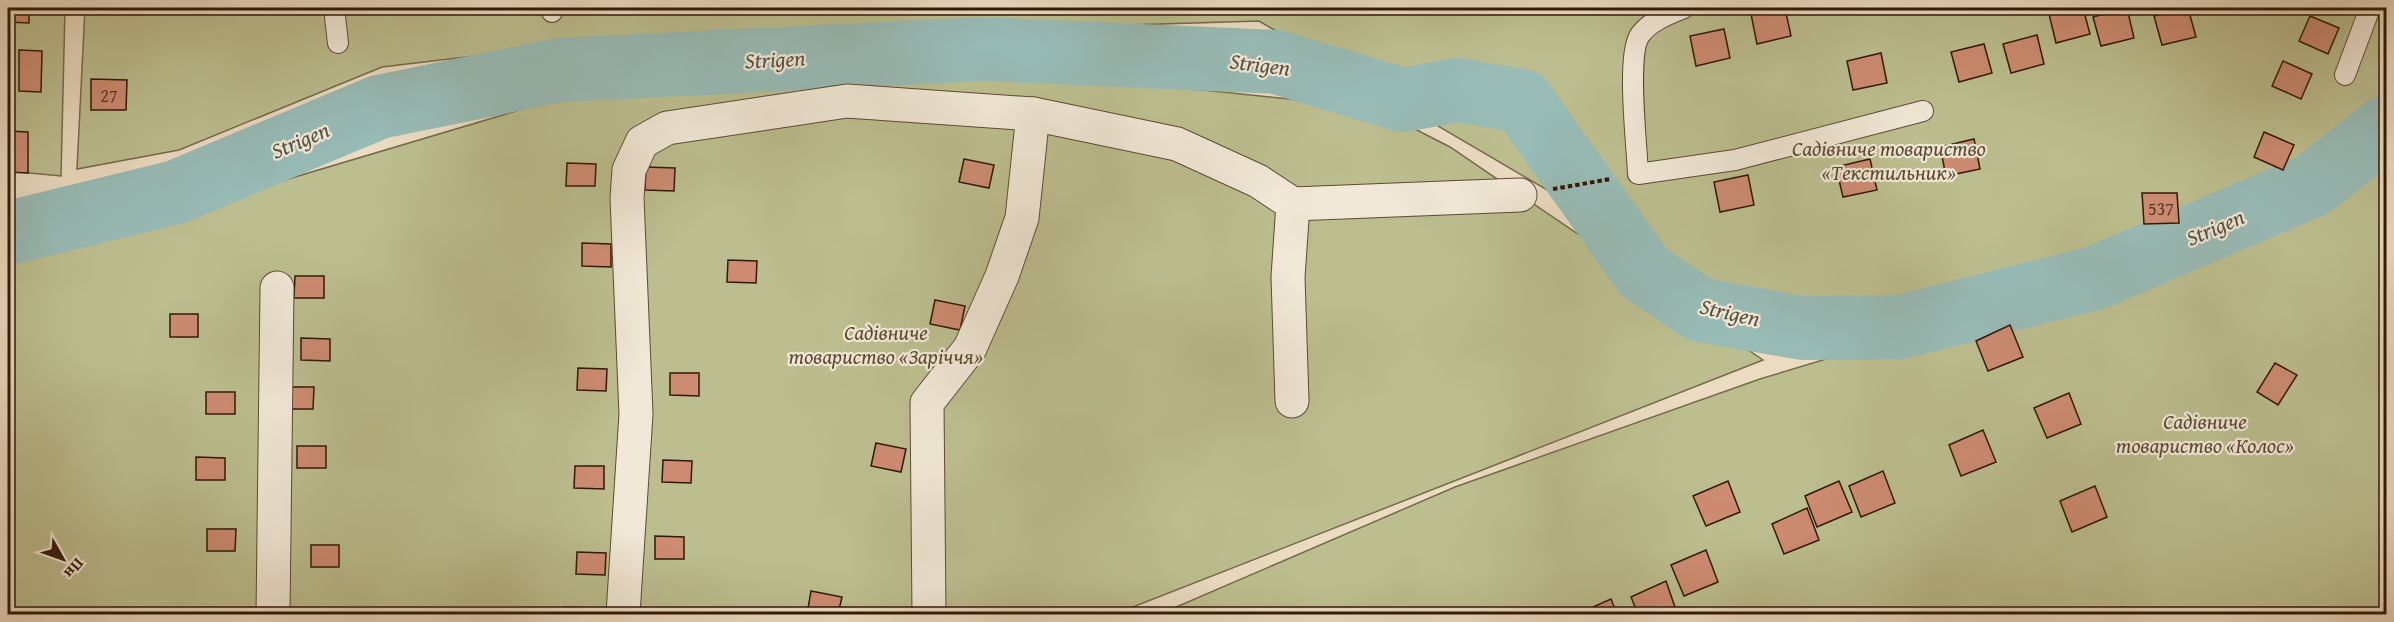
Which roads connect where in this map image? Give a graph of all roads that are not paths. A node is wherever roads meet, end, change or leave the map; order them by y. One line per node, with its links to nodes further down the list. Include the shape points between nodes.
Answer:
1 (334, 8): 4 (lane)
2 (1684, 8): 6 (lane, via 1660,18 1640,35 1633,63 1638,174 1735,160)
3 (2370, 8): 5 (lane)
4 (338, 43)
5 (2345, 75)
6 (1923, 111)
7 (1033, 114): 9 (street, via 1177,144 1258,181); 13 (street, via 847,101 667,128 642,142 629,170 627,198 636,414); 14 (street, via 1022,218 1002,276 970,348 927,403)
8 (1520, 195): 9 (street)
9 (1293, 204): 11 (street, via 1288,278)
10 (277, 288): 12 (street)
11 (1292, 401)
12 (273, 615)
13 (623, 615)
14 (929, 615)

